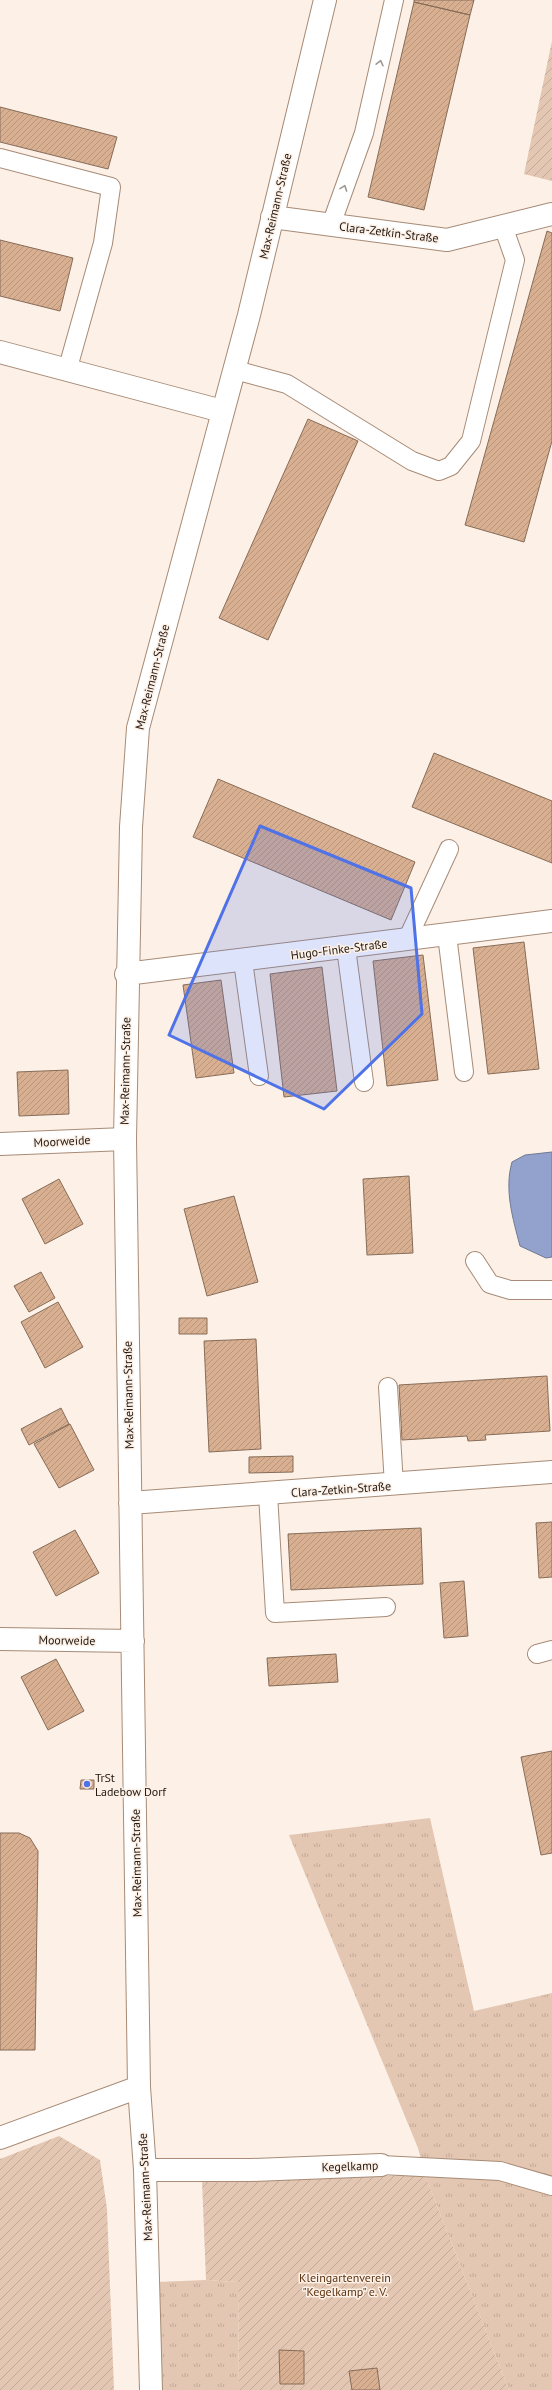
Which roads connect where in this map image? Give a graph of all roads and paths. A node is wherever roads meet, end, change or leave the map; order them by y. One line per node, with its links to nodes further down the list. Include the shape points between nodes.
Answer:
1 (325, 0): 5 (street, Max-Reimann-Straße)
2 (394, 0): 6 (lane, one-way to 2, via 364,133)
3 (0, 158): 10 (lane, via 112,187 103,243)
4 (552, 214): 7 (street, Clara-Zetkin-Straße)
5 (272, 217): 6 (street, Clara-Zetkin-Straße); 9 (street, Max-Reimann-Straße)
6 (331, 225): 7 (street, Clara-Zetkin-Straße, via 447,240)
7 (503, 226): 9 (lane, via 515,260 471,441 451,466 439,471 412,460 286,384)
8 (0, 352): 10 (street)
9 (234, 370): 11 (street, Max-Reimann-Straße)
10 (67, 371): 11 (street)
11 (222, 411): 18 (street, Max-Reimann-Straße, via 138,728 131,827)
12 (449, 849): 15 (lane)
13 (552, 921): 14 (street, Hugo-Finke-Straße)
14 (447, 935): 15 (street, Hugo-Finke-Straße); 19 (lane)
15 (407, 940): 16 (street, Hugo-Finke-Straße)
16 (346, 948): 17 (street, Hugo-Finke-Straße); 21 (lane)
17 (243, 961): 18 (street, Hugo-Finke-Straße); 20 (lane)
18 (126, 974): 22 (street, Max-Reimann-Straße)
19 (464, 1072)
20 (259, 1076)
21 (364, 1082)
22 (125, 1138): 23 (street, Moorweide); 30 (street, Max-Reimann-Straße)
23 (0, 1144)
24 (475, 1261): 25 (lane, via 490,1284 510,1290)
25 (552, 1290)
26 (388, 1387): 28 (lane)
27 (552, 1472): 28 (street, Clara-Zetkin-Straße)
28 (394, 1485): 29 (street, Clara-Zetkin-Straße)
29 (268, 1494): 30 (street, Clara-Zetkin-Straße); 31 (lane, via 275,1613)
30 (130, 1503): 33 (street, Max-Reimann-Straße)
31 (386, 1607)
32 (0, 1639): 33 (street, Moorweide)
33 (133, 1641): 34 (street, Max-Reimann-Straße)
34 (138, 2087): 35 (street); 37 (street, Max-Reimann-Straße)
35 (0, 2138)
36 (381, 2165): 37 (street, Kegelkamp, via 251,2170); 38 (lane, Kegelkamp, via 500,2171)
37 (146, 2170): 39 (street, Max-Reimann-Straße)
38 (552, 2186)
39 (151, 2390)

